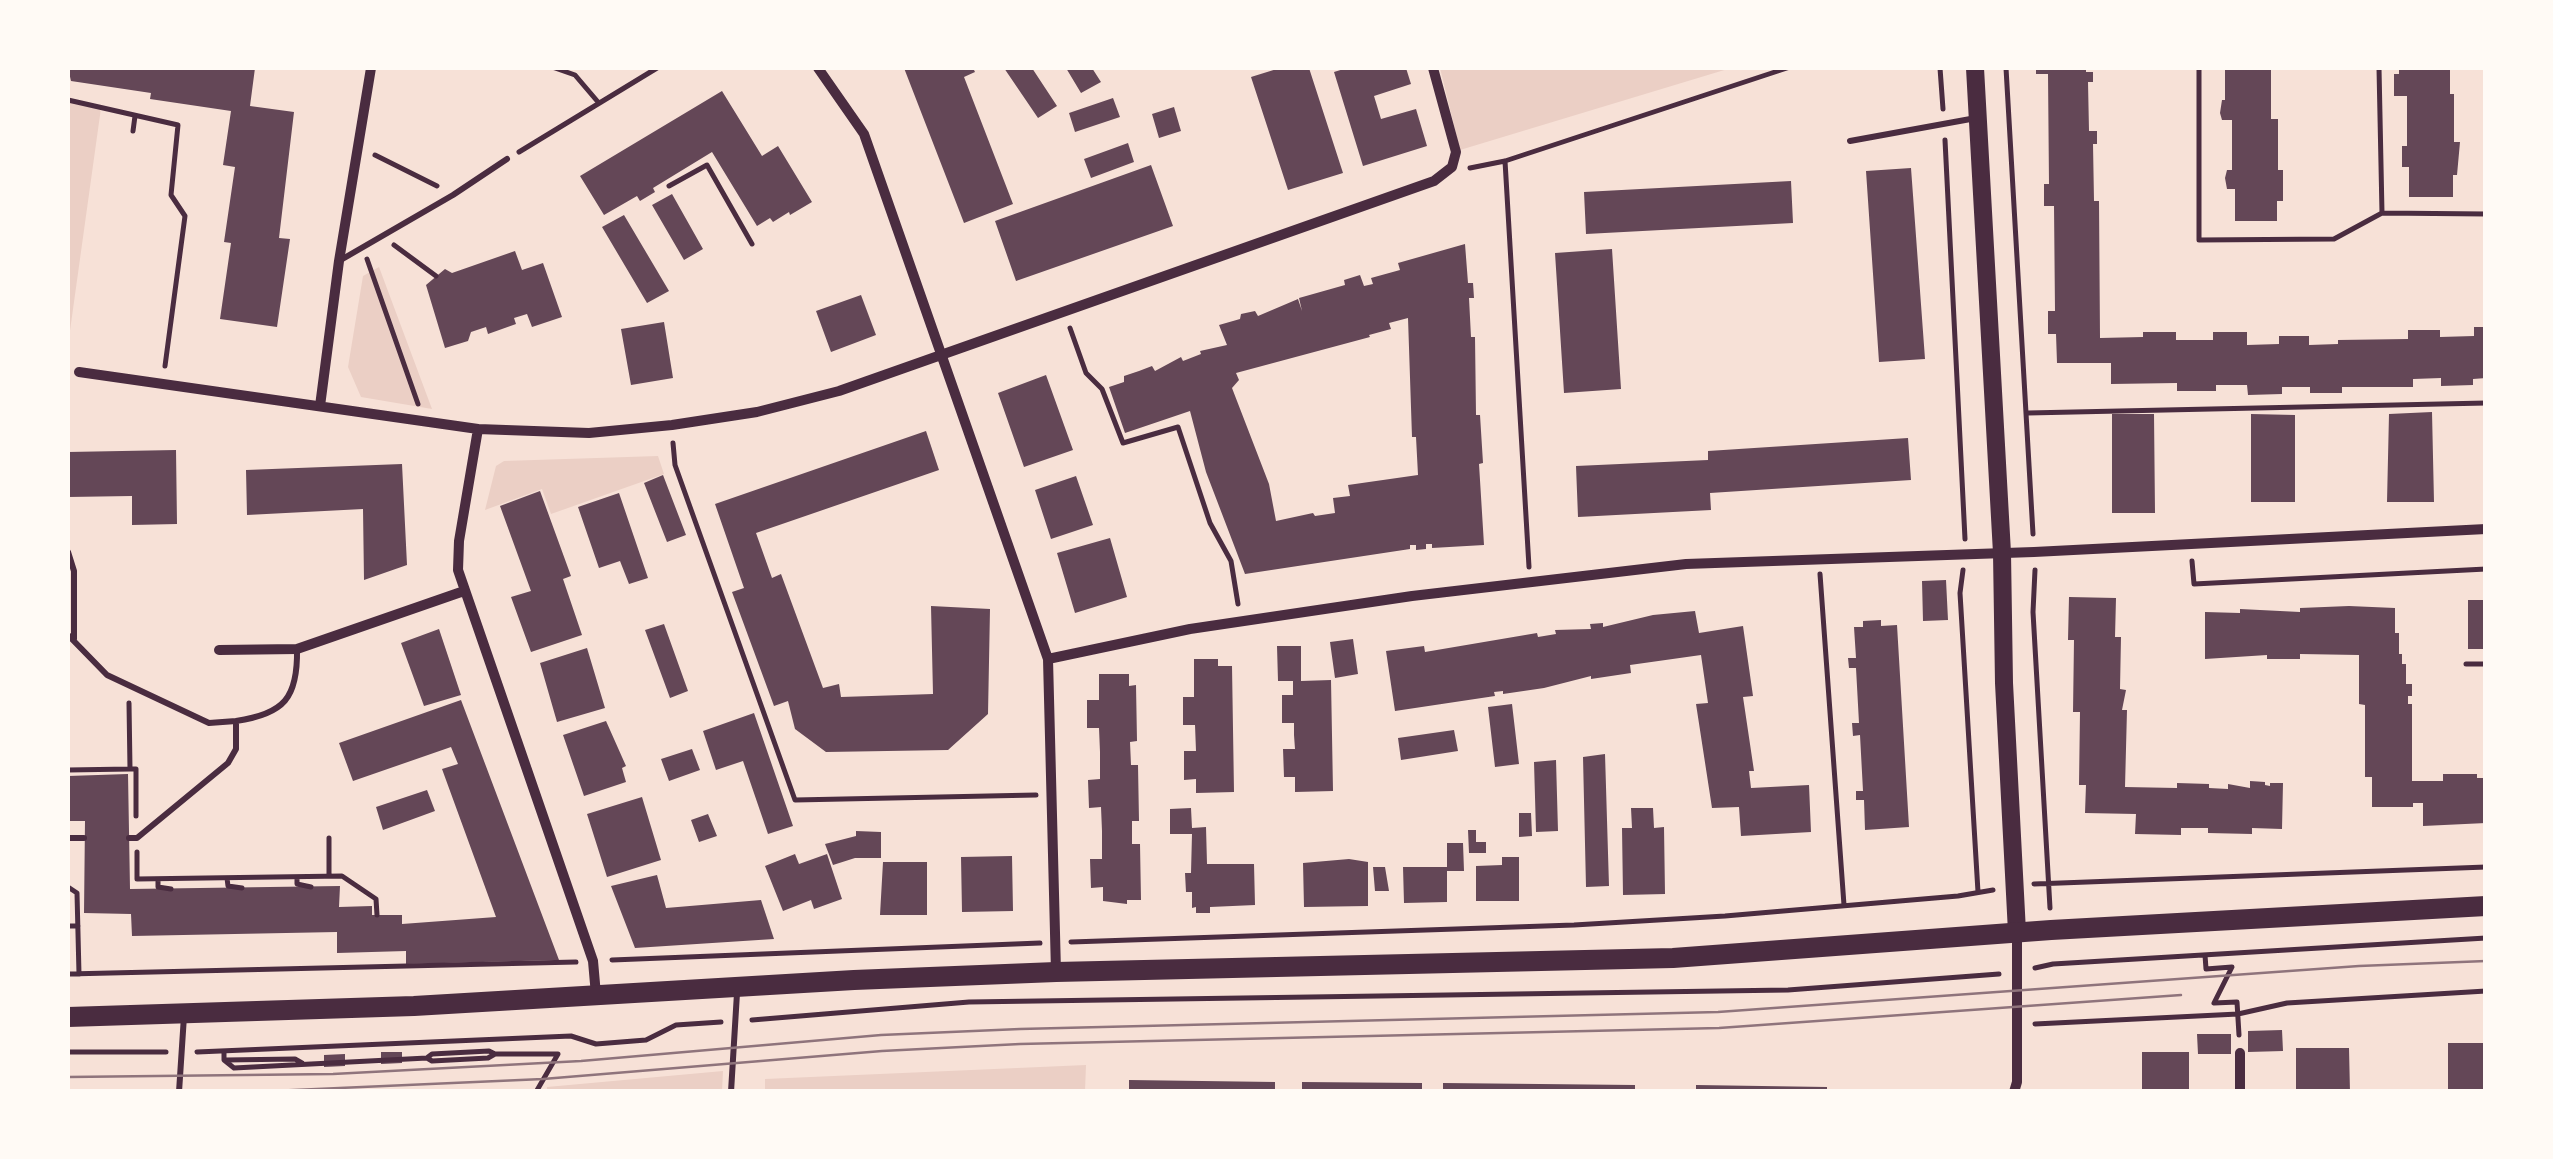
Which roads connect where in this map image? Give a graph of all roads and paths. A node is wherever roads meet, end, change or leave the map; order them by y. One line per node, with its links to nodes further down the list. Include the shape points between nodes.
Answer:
1 (370, 68): 19 (street)
2 (554, 68): 13 (path, via 575,75)
3 (657, 68): 13 (path)
4 (818, 68): 33 (street, via 864,134)
5 (1433, 68): 22 (street, via 1456,152)
6 (1787, 68): 21 (path)
7 (1940, 68): 16 (path)
8 (1976, 68): 15 (street)
9 (2006, 68): 38 (path)
10 (2199, 68): 25 (path, via 2199,240 2334,239)
11 (2379, 68): 25 (path)
12 (68, 100): 14 (path)
13 (598, 103): 20 (path)
14 (135, 116): 17 (path); 35 (path, via 178,125 171,195 185,216)
15 (1977, 118): 16 (lane); 46 (street)
16 (1944, 124): 18 (lane); 47 (path)
17 (132, 131)
18 (1850, 141)
19 (359, 147): 24 (path); 30 (street)
20 (507, 159): 24 (lane)
21 (1504, 160): 22 (path); 50 (path)
22 (1452, 167): 32 (street, via 1434,182)
23 (669, 186): 28 (path, via 706,166)
24 (453, 195): 27 (lane)
25 (2382, 213): 26 (path)
26 (2486, 214)
27 (382, 236): 29 (lane); 31 (path)
28 (752, 244)
29 (363, 247): 30 (lane); 39 (path)
30 (339, 261): 37 (street)
31 (436, 276)
32 (1064, 310): 33 (street); 52 (path, via 1086,373 1102,389 1122,443 1178,427 1210,523 1231,561)
33 (942, 353): 40 (street, via 839,392); 56 (street)
34 (79, 372): 35 (street)
35 (162, 384): 37 (street)
36 (2486, 403): 38 (path)
37 (320, 406): 39 (street)
38 (2028, 413): 45 (path)
39 (424, 422): 41 (street)
40 (672, 425): 41 (street); 63 (path, via 675,465 795,800)
41 (478, 430): 51 (street, via 459,541)
42 (2486, 528): 43 (street)
43 (2190, 543): 45 (street); 49 (path, via 2194,584)
44 (68, 552): 53 (lane, via 74,572)
45 (2034, 552): 46 (street); 73 (path)
46 (2002, 553): 47 (street); 76 (street)
47 (1964, 554): 48 (street); 79 (path, via 1960,592)
48 (1819, 558): 50 (street); 80 (path)
49 (2486, 569)
50 (1530, 581): 52 (street)
51 (464, 591): 54 (street); 88 (street)
52 (1241, 622): 56 (street)
53 (71, 638): 59 (lane, via 107,675)
54 (298, 649): 55 (street); 60 (lane, via 298,680 285,704 260,718)
55 (219, 650)
56 (1048, 659): 63 (street)
57 (2466, 664): 58 (path)
58 (2486, 664)
59 (128, 686): 60 (lane, via 209,722); 62 (path)
60 (236, 721): 66 (lane, via 236,749 228,763)
61 (68, 770): 62 (path)
62 (130, 770): 66 (path, via 136,769)
63 (1051, 795): 86 (street)
64 (68, 838): 65 (lane)
65 (84, 838)
66 (133, 838): 72 (path, via 137,879)
67 (328, 838): 69 (path)
68 (2486, 867): 73 (path)
69 (329, 876): 70 (path); 82 (path, via 342,876 376,899)
70 (297, 877): 71 (path); 75 (path, via 297,884)
71 (227, 878): 72 (path); 77 (path, via 228,886)
72 (158, 879): 78 (path, via 158,887)
73 (2049, 881): 76 (path)
74 (68, 887): 84 (path, via 77,893)
75 (311, 887)
76 (2015, 887): 79 (path); 85 (street)
77 (242, 888)
78 (171, 889)
79 (1978, 892): 80 (path)
80 (1844, 905): 86 (path, via 1574,925)
81 (2486, 906): 85 (main road)
82 (377, 916)
83 (68, 926): 84 (path)
84 (78, 926): 91 (path)
85 (2018, 932): 89 (main road, via 1674,958); 99 (street)
86 (1055, 942): 88 (path); 89 (street)
87 (2205, 955): 96 (path, via 2206,969 2232,967 2214,1004 2238,1002)
88 (593, 961): 91 (path); 94 (street)
89 (1056, 972): 92 (main road)
90 (68, 974): 91 (path)
91 (79, 974)
92 (738, 986): 94 (main road); 98 (lane)
93 (2486, 991): 96 (path, via 2287,1003)
94 (596, 994): 95 (main road)
95 (184, 1014): 97 (main road); 103 (lane)
96 (2238, 1014): 99 (path); 100 (path)
97 (68, 1017)
98 (735, 1021): 101 (path, via 676,1025 629,1042); 109 (lane)
99 (2016, 1025): 110 (street)
100 (2239, 1034)
101 (528, 1038): 104 (path); 106 (path)
102 (68, 1052): 103 (path)
103 (182, 1052): 106 (path); 107 (lane)
104 (528, 1052): 106 (path, via 234,1068); 108 (path, via 558,1054)
105 (2240, 1053): 111 (street)
106 (224, 1056)
107 (180, 1092)
108 (536, 1092)
109 (731, 1092)
110 (2014, 1092)
111 (2240, 1092)

